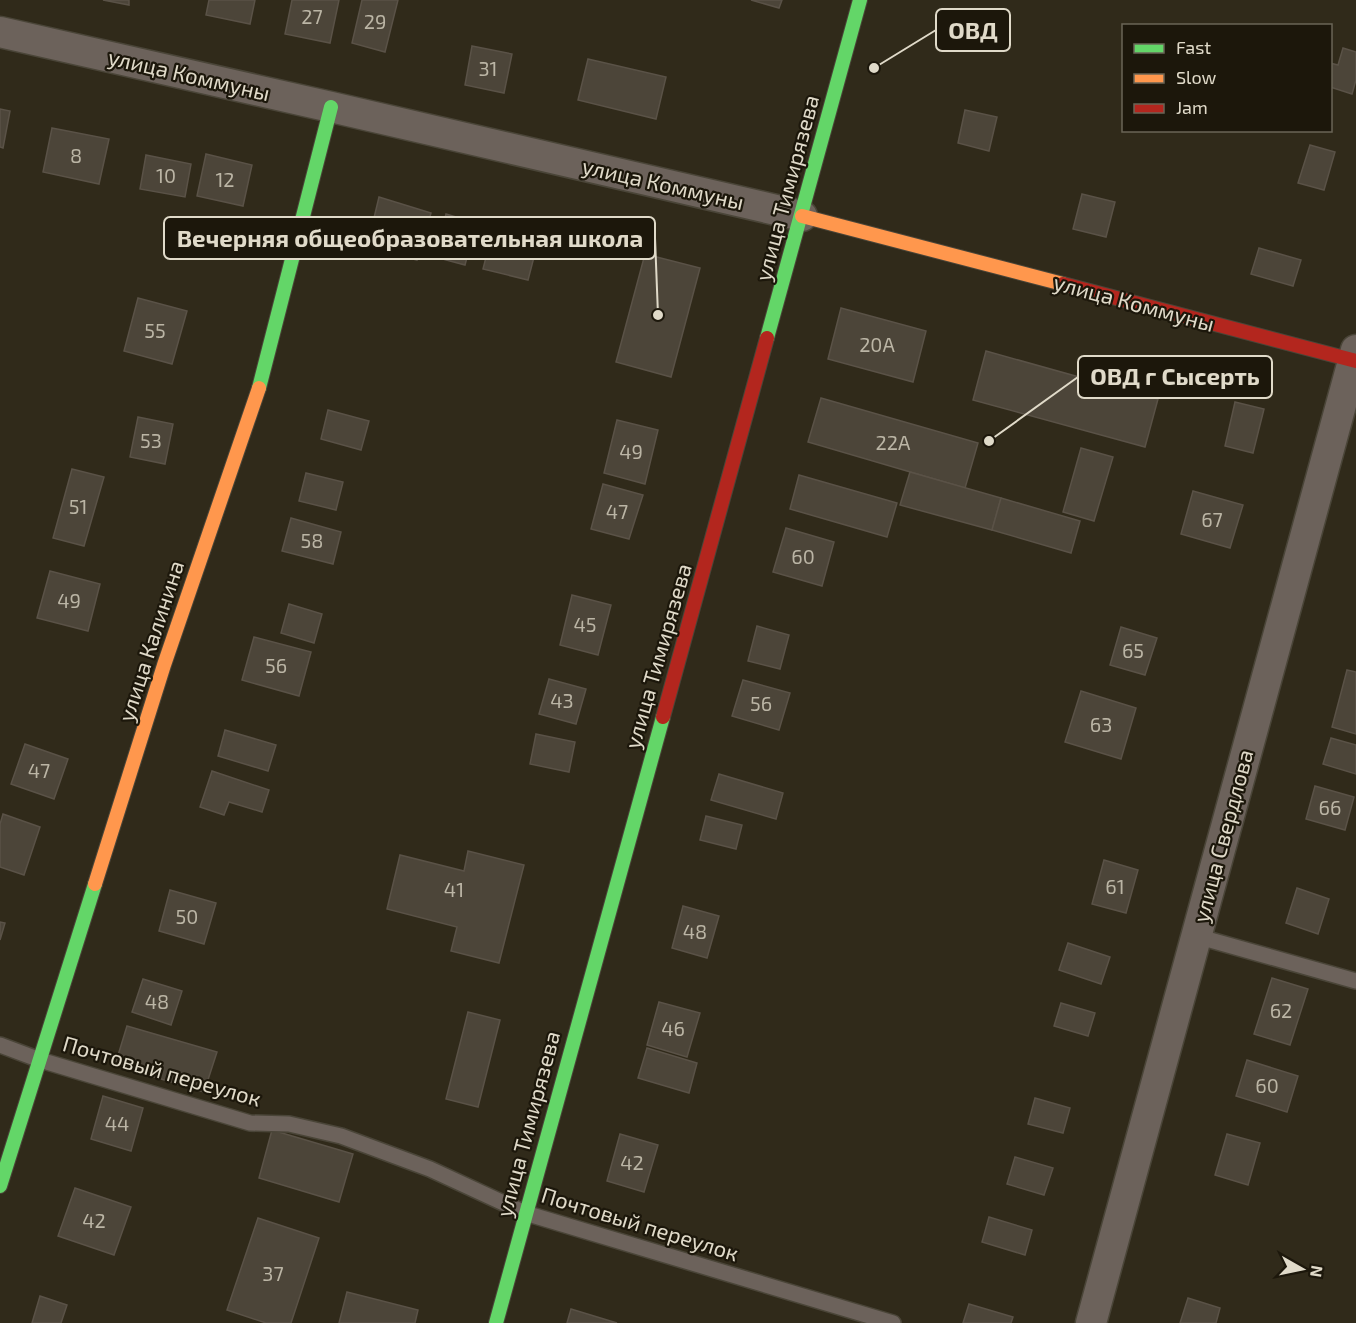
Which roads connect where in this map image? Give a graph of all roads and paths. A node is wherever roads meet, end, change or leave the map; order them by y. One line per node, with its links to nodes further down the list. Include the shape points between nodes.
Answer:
1 (860, 0): 4 (street, улица Тимирязева)
2 (0, 32): 3 (street, улица Коммуны)
3 (331, 107): 4 (street, улица Коммуны); 9 (street, улица Калинина, via 257,393 164,665)
4 (802, 216): 5 (street, улица Коммуны); 11 (street, улица Тимирязева)
5 (1355, 357): 6 (street, улица Свердлова)
6 (1196, 936): 7 (lane); 14 (street, улица Свердлова)
7 (1356, 981)
8 (0, 1045): 9 (lane, Почтовый переулок)
9 (39, 1060): 10 (street, улица Калинина); 11 (lane, Почтовый переулок, via 250,1123 289,1124 341,1136 429,1168)
10 (0, 1186)
11 (525, 1213): 12 (street, улица Тимирязева); 13 (lane, Почтовый переулок)
12 (496, 1323)
13 (893, 1323)
14 (1091, 1323)

